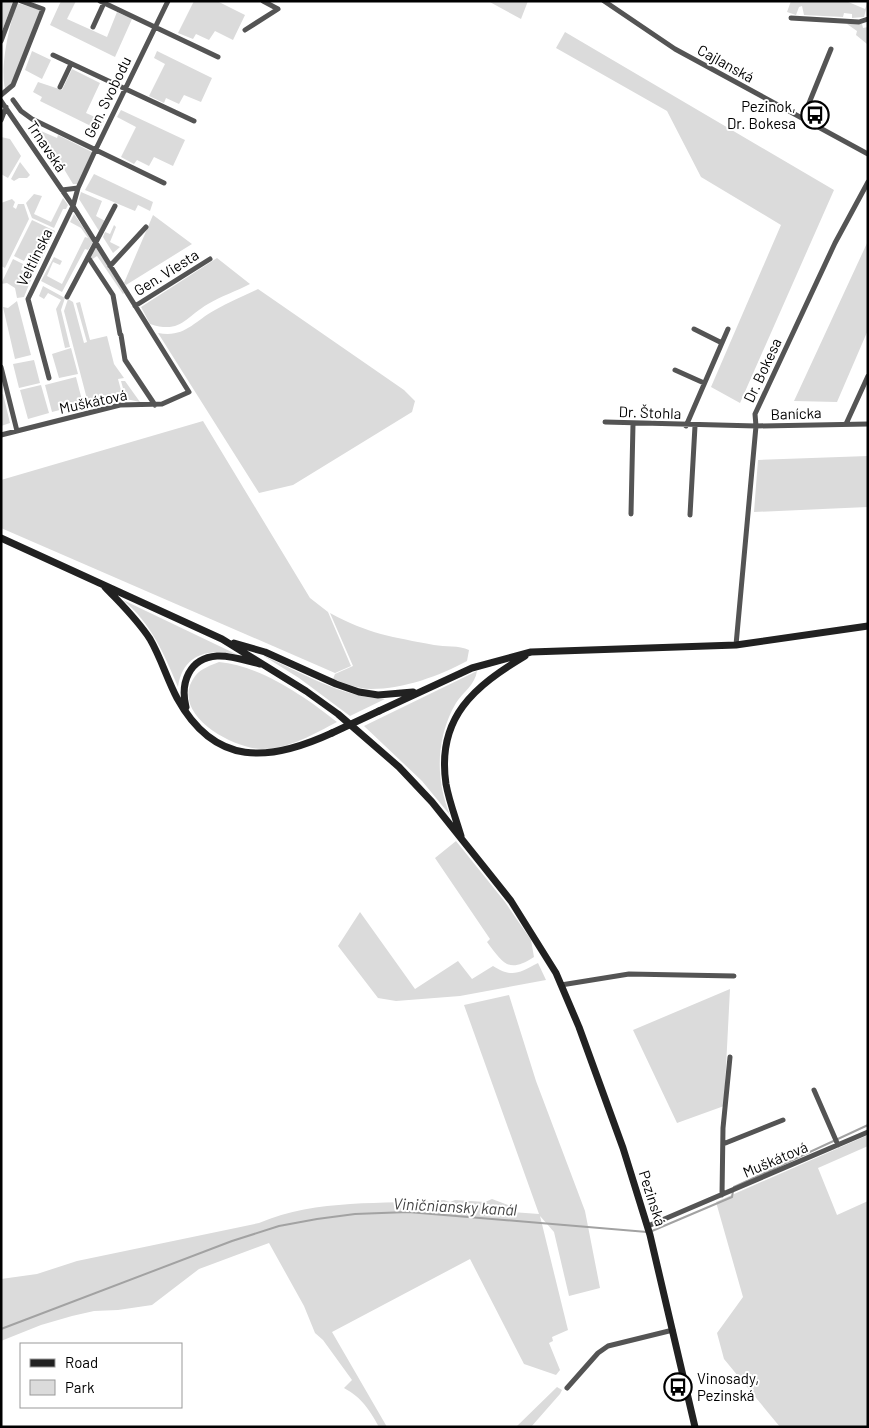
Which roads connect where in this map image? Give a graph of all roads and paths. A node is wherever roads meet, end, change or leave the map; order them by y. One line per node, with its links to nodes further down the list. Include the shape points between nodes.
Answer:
1 (16, 1): 12 (street)
2 (21, 1): 20 (street, via 43,9 13,85)
3 (168, 1): 10 (street, Gen. Svobodu)
4 (263, 1): 11 (street, via 278,8)
5 (604, 1): 28 (street, Cajlanská, via 675,49)
6 (102, 2): 9 (street); 10 (street)
7 (791, 18): 8 (street, via 859,22)
8 (868, 19)
9 (92, 27)
10 (156, 27): 16 (street); 19 (street, Gen. Svobodu)
11 (245, 30)
12 (3, 31): 13 (street)
13 (1, 41)
14 (831, 48): 24 (street)
15 (53, 55): 17 (street)
16 (218, 57)
17 (71, 64): 18 (street); 19 (street)
18 (60, 87)
19 (125, 90): 26 (street); 27 (street, Gen. Svobodu)
20 (1, 95)
21 (1, 100): 23 (street, Trnavská)
22 (13, 100): 27 (street, via 32,120)
23 (6, 107): 25 (street); 32 (street, Trnavská)
24 (805, 113)
25 (2, 119)
26 (194, 121)
27 (95, 151): 30 (street); 31 (street, Gen. Svobodu)
28 (867, 153)
29 (868, 182): 58 (street, Dr. Bokesa, via 835,244 755,414)
30 (164, 183)
31 (78, 188): 32 (street); 33 (street, Gen. Svobodu)
32 (62, 190): 33 (street, Trnavská)
33 (73, 206): 36 (street, Trnavská); 48 (street, Veltlínska, via 28,299)
34 (115, 206): 36 (street)
35 (146, 227): 39 (street)
36 (95, 243): 37 (street); 39 (street, Trnavská)
37 (88, 258): 40 (street); 51 (street, via 113,295 125,360)
38 (210, 259): 41 (street, Gen. Viesta)
39 (110, 266): 41 (street, Trnavská)
40 (67, 297)
41 (135, 306): 50 (street, Trnavská)
42 (694, 329): 44 (street)
43 (728, 329): 44 (street)
44 (722, 343): 49 (street)
45 (1, 367): 59 (street)
46 (675, 370): 49 (street)
47 (868, 376): 54 (street)
48 (49, 378)
49 (704, 383): 56 (street)
50 (189, 392): 51 (street, Muškátová)
51 (156, 405): 59 (street, Muškátová, via 120,405)
52 (605, 422): 53 (street, Dr. Štohla)
53 (633, 424): 56 (street, Dr. Štohla); 61 (street)
54 (846, 424): 55 (street, Banícka); 58 (street, Banícka)
55 (868, 424)
56 (686, 426): 57 (street, Dr. Štohla)
57 (695, 426): 58 (street, Banícka); 62 (street)
58 (756, 426): 67 (street, Dr. Bokesa)
59 (18, 431): 60 (street, Muškátová)
60 (1, 436)
61 (630, 514)
62 (690, 515)
63 (1, 538): 64 (main road)
64 (101, 584): 66 (main road); 71 (main road, via 148,636)
65 (868, 626): 67 (main road)
66 (222, 639): 69 (main road, Pezinská); 70 (main road, via 265,652 359,692 378,695)
67 (736, 645): 68 (main road)
68 (531, 652): 70 (main road, via 472,668); 72 (main road, via 478,687 464,703 451,728 446,750 446,783)
69 (268, 666): 71 (main road, via 218,656 202,661 190,670 184,682 184,698); 72 (main road, Pezinská, via 338,714 387,756 418,786)
70 (418, 692): 71 (main road, bridge, via 286,752 250,754 232,749 202,731)
71 (190, 717)
72 (463, 841): 74 (main road, Pezinská, via 511,901)
73 (734, 976): 74 (street, via 629,974)
74 (562, 985): 82 (main road, Pezinská)
75 (730, 1057): 79 (street, Muškátová)
76 (814, 1090): 80 (street)
77 (783, 1120): 79 (street)
78 (868, 1132): 80 (street, Muškátová)
79 (723, 1144): 81 (street, Muškátová)
80 (838, 1145): 81 (street, Muškátová)
81 (722, 1195): 82 (street, Muškátová)
82 (649, 1230): 83 (main road, Pezinská)
83 (673, 1330): 84 (street, via 608,1346); 85 (main road, Pezinská)
84 (567, 1388)
85 (695, 1426): 86 (street, Pezinská)
86 (702, 1426)

